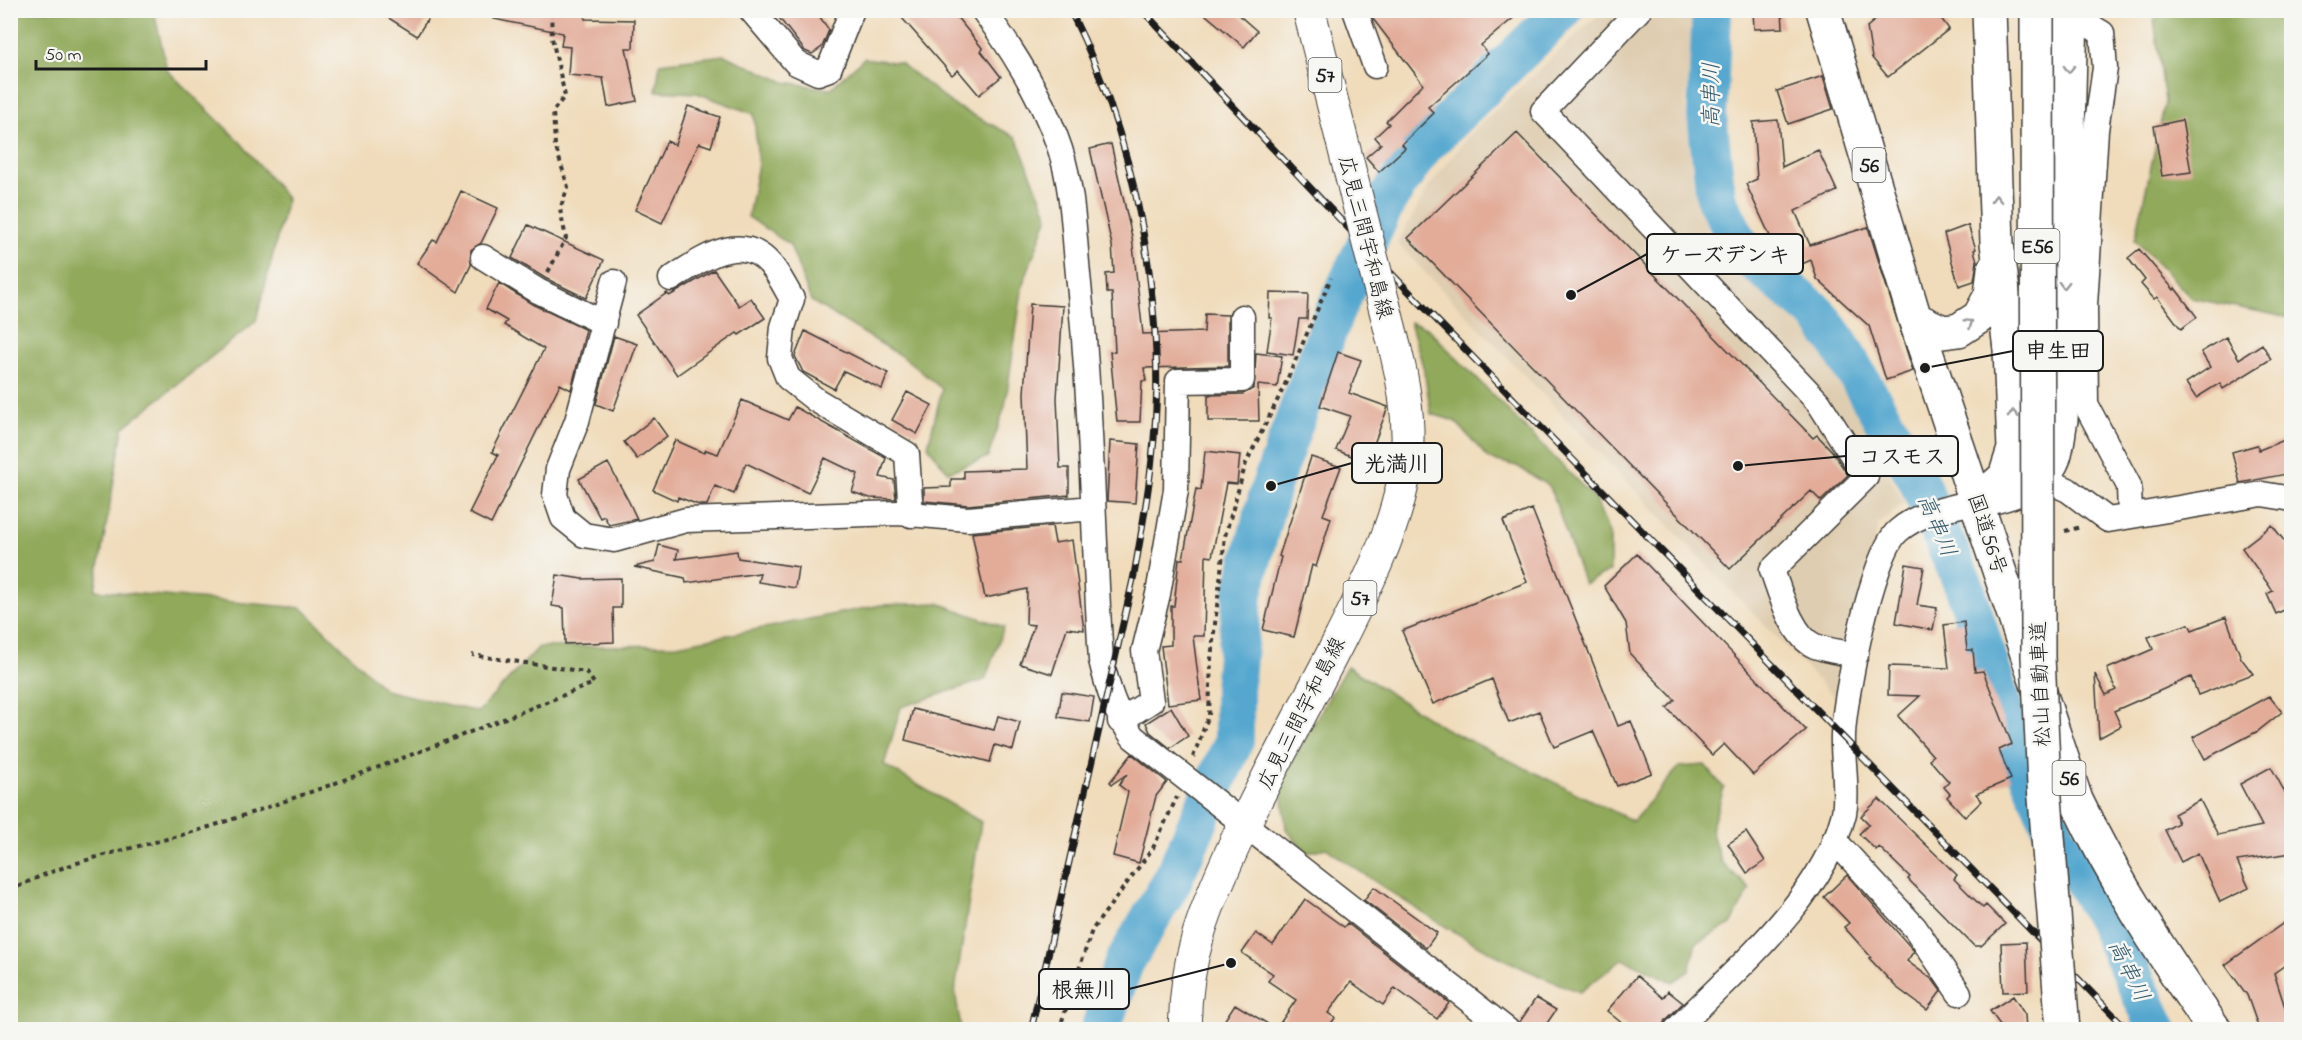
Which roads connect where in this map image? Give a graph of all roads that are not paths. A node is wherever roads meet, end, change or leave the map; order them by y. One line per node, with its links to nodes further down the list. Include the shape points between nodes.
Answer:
1 (751, 10): 2 (street, via 796,63 818,73 829,69)
2 (852, 10)
3 (983, 10): 22 (street, via 1041,101 1060,150 1071,204 1084,331)
4 (1309, 10): 27 (main road, 広見三間宇和島線 / 57, bridge, via 1405,386 1406,445 1402,489 1387,536 1359,600)
5 (1355, 10): 11 (street)
6 (1639, 10): 25 (street, via 1543,111 1819,403 1866,477 1772,570 1802,638)
7 (1823, 10): 17 (highway, 国道56号 / 56)
8 (1989, 10): 12 (highway, one-way to 8)
9 (2037, 10): 19 (highway, E56, bridge)
10 (2092, 20): 19 (highway, one-way to 19, via 2061,420 2053,460); 24 (street, via 2105,68 2096,130 2085,305 2086,405 2129,486)
11 (1375, 66)
12 (1997, 243): 17 (highway, one-way to 12, via 1943,332 1959,330 1979,317 1991,295); 19 (highway, one-way to 12, via 2014,421)
13 (483, 257): 18 (street, via 538,291)
14 (671, 279): 23 (street, via 702,259 732,249 758,253 773,268 792,299 783,327 780,358 788,378 816,400 907,454)
15 (614, 282): 18 (street)
16 (1242, 317): 26 (street, via 1242,380 1178,381 1176,490 1144,651 1151,701)
17 (1915, 319): 21 (highway, 国道56号 / 56)
18 (604, 323): 23 (street, via 577,421 558,469 555,495 563,518 584,535 614,540 686,520)
19 (2029, 474): 21 (highway, via 2005,477); 24 (street, via 2068,490 2108,520); 33 (highway, 松山自動車道 / E56, bridge, via 2044,785)
20 (2292, 499): 24 (street, via 2262,494)
21 (1965, 504): 25 (street, via 1922,516 1885,546); 34 (highway, 国道56号 / 56, via 2076,800 2107,865 2155,944)
22 (1093, 508): 23 (street, via 968,519); 26 (street, via 1101,660)
23 (911, 514)
24 (2130, 515)
25 (1856, 655): 28 (street, via 1843,735 1844,816)
26 (1120, 721): 27 (street, via 1133,737)
27 (1244, 825): 30 (main road, 広見三間宇和島線 / 57, via 1205,908 1195,939); 31 (street)
28 (1834, 840): 29 (street, via 1915,928); 32 (street, via 1814,882 1762,943)
29 (1959, 993)
30 (1185, 1029)
31 (1507, 1029)
32 (1676, 1029)
33 (2063, 1029)
34 (2215, 1029)

